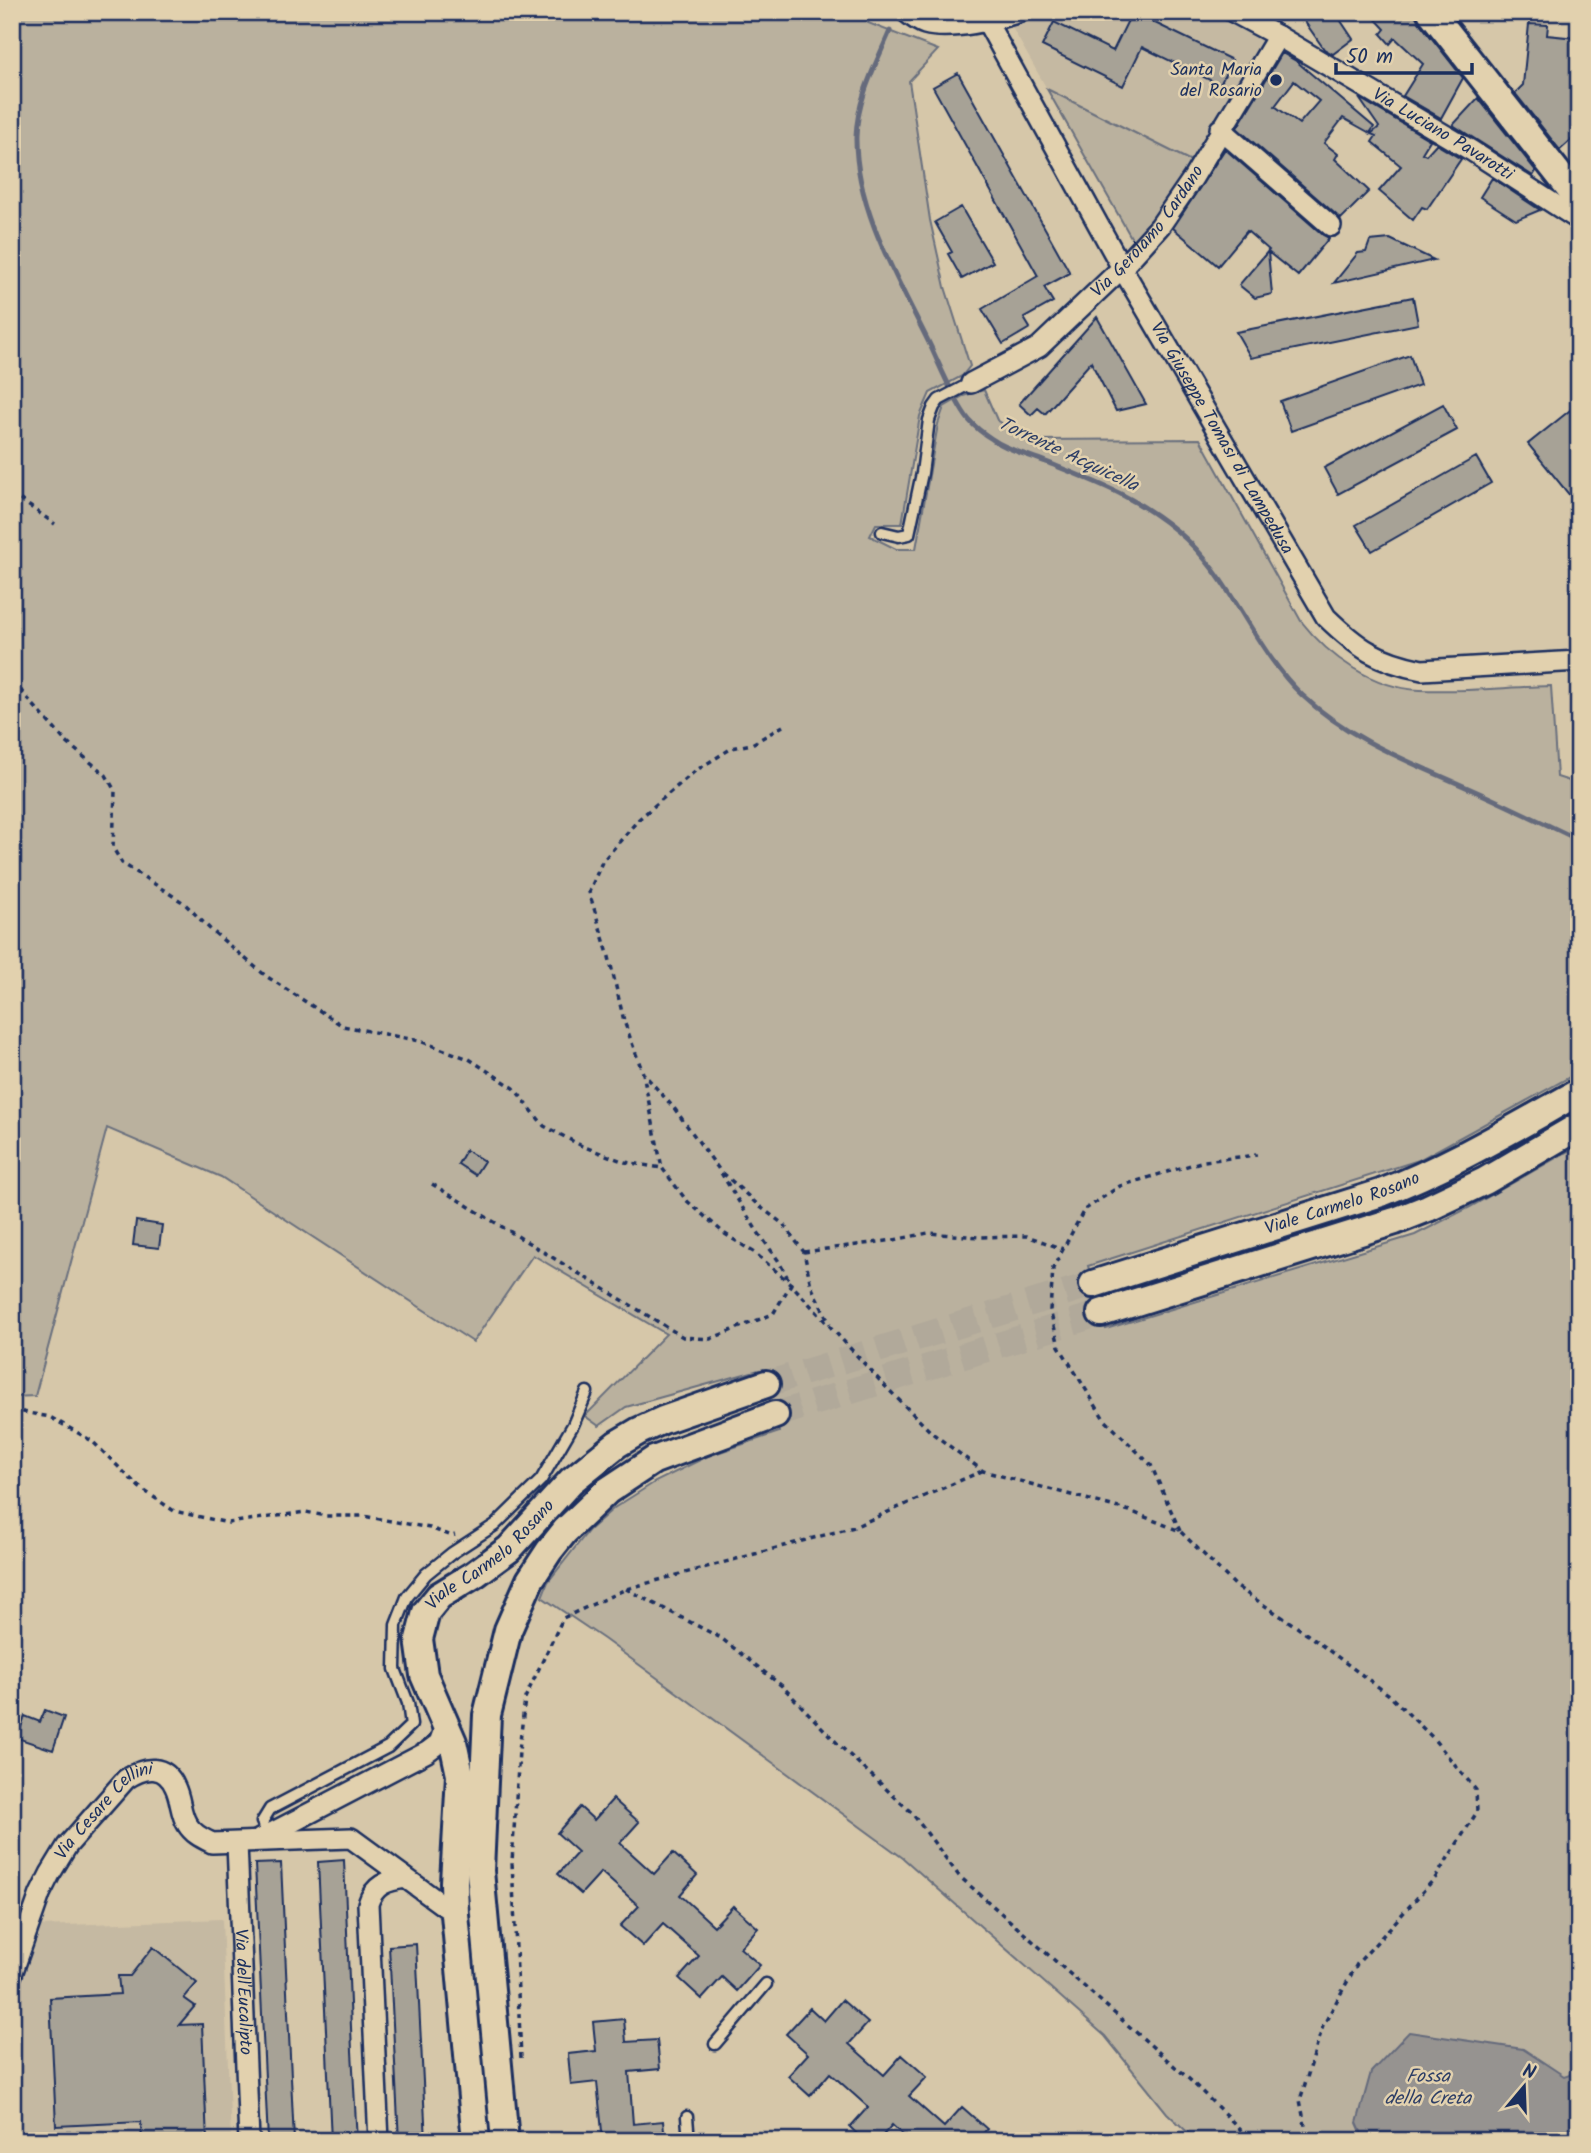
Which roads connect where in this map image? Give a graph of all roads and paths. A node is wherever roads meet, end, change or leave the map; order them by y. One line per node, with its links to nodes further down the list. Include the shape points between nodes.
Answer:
1 (906, 12): 5 (street, via 924,24)
2 (1020, 12): 5 (street)
3 (1233, 12): 6 (street, Via Luciano Pavarotti)
4 (1430, 12): 8 (main road)
5 (987, 22): 11 (street, Via Giuseppe Tomasi di Lampedusa)
6 (1278, 36): 7 (street, Via Gerolamo Cardano); 9 (street, Via Luciano Pavarotti)
7 (1220, 129): 10 (street); 11 (street, Via Gerolamo Cardano, via 1160,226)
8 (1579, 200)
9 (1579, 220)
10 (1331, 226)
11 (1122, 268): 12 (street, Via Gerolamo Cardano, via 1039,347); 16 (street, Via Giuseppe Tomasi di Lampedusa, via 1326,617 1350,640 1376,656 1422,670)
12 (965, 386): 15 (lane, via 939,400 929,420 909,534)
13 (12, 494): 14 (path)
14 (55, 524)
15 (882, 531)
16 (1579, 661)
17 (12, 672): 22 (path, via 22,692 66,742 106,775 115,790 113,848 122,863 184,903 266,976 343,1026 420,1041 469,1059 514,1088 544,1126 582,1146 625,1162)
18 (783, 726): 19 (path, via 752,744 732,748 695,771 639,819 602,862 589,892)
19 (643, 1073): 22 (path); 23 (path)
20 (1579, 1092): 28 (main road, Viale Carmelo Rosano, via 1419,1178)
21 (1579, 1126): 29 (main road, Viale Carmelo Rosano, via 1485,1181 1417,1213)
22 (662, 1168): 27 (path, via 686,1200)
23 (718, 1168): 26 (path, via 783,1224); 27 (path)
24 (432, 1184): 27 (path, via 684,1337 710,1339 773,1314)
25 (1063, 1249): 26 (path, via 1027,1236 928,1233)
26 (804, 1252): 30 (path, via 811,1286)
27 (791, 1284): 30 (path)
28 (1093, 1284)
29 (1101, 1313)
30 (832, 1329): 35 (path, via 932,1433)
31 (766, 1384): 38 (main road, Viale Carmelo Rosano, via 663,1420 617,1444 571,1481 509,1549 432,1603 421,1623 420,1657)
32 (587, 1392): 41 (lane, via 541,1480 495,1525 426,1574 407,1597 396,1625 395,1669 411,1725 388,1747 270,1810)
33 (12, 1410): 36 (path, via 50,1417 92,1441 139,1487 174,1511 228,1523 306,1511 363,1516 452,1536)
34 (775, 1415): 52 (main road, Viale Carmelo Rosano, via 676,1450 607,1490 549,1551 530,1580 508,1630 487,1715 480,1871)
35 (983, 1471): 37 (path, via 854,1527); 55 (path, via 1130,1511 1180,1531 1237,1587 1388,1695 1432,1737 1476,1790 1477,1812 1443,1867 1357,1964 1323,2025 1300,2100)
36 (462, 1533)
37 (626, 1589): 47 (path, via 563,1618 525,1698 512,1862); 54 (path, via 721,1638 782,1686 912,1813 959,1876)
38 (446, 1724): 39 (street, via 439,1742 427,1752); 43 (main road, Viale Carmelo Rosano, via 460,1775)
39 (327, 1806): 40 (street, via 329,1824); 41 (street)
40 (351, 1839): 41 (street); 42 (street)
41 (253, 1840): 44 (street, Via Cesare Cellini, via 212,1843 197,1836 186,1824 176,1787 166,1773 153,1768 138,1771 67,1846 40,1894); 49 (street, Via dell'Eucalipto)
42 (405, 1878): 43 (street); 50 (street, via 379,1885 368,1904)
43 (455, 1914): 51 (main road, Viale Carmelo Rosano)
44 (12, 1974)
45 (766, 1984): 46 (lane)
46 (715, 2044)
47 (522, 2059)
48 (687, 2117): 53 (lane)
49 (249, 2141)
50 (379, 2141)
51 (476, 2141)
52 (505, 2141)
53 (689, 2141)
54 (1257, 2141)
55 (1308, 2141)

